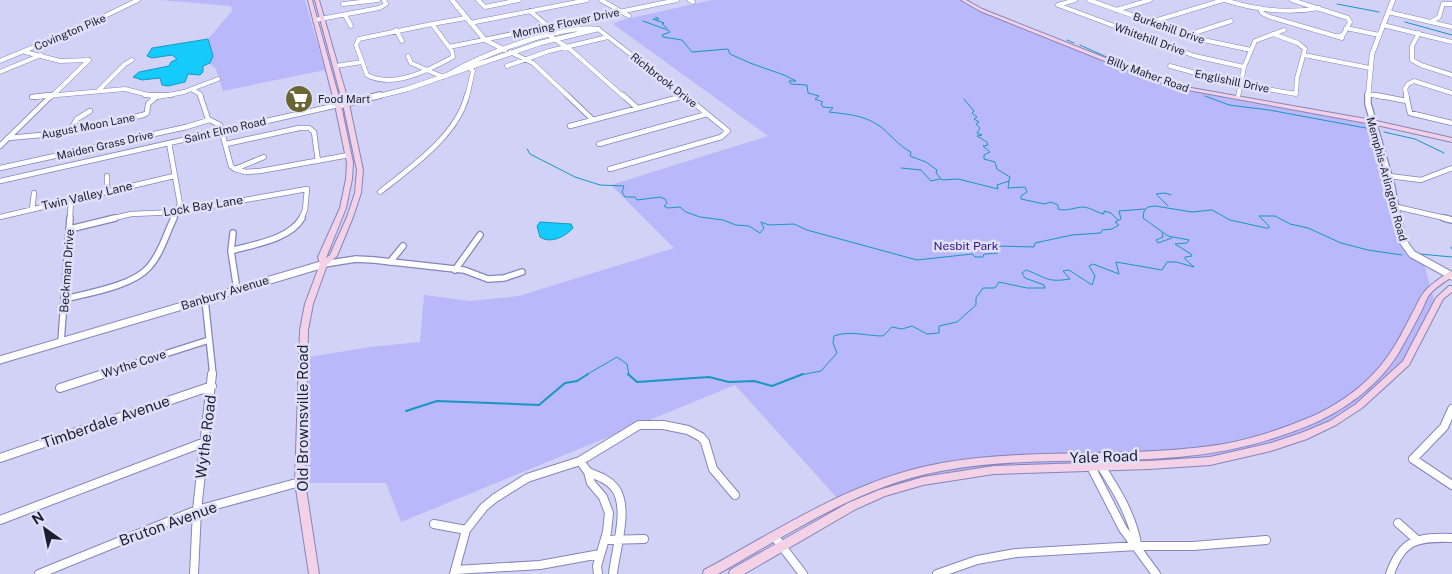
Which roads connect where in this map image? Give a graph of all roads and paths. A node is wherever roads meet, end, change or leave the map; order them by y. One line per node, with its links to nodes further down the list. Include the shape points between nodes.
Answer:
1 (138, 0): 63 (street, Covington Pike)
2 (310, 0): 34 (main road)
3 (317, 0): 31 (main road)
4 (378, 0): 19 (street)
5 (384, 0): 29 (street, via 386,4 379,8)
6 (452, 0): 32 (street)
7 (478, 0): 8 (street, via 485,7)
8 (519, 0)
9 (587, 0): 20 (street)
10 (601, 0): 27 (street)
11 (677, 0): 27 (street, Morning Flower Drive)
12 (964, 0): 94 (main road, Billy Maher Road, via 1163,82)
13 (1075, 0): 76 (street, Whitehill Drive, via 1058,5 1192,55)
14 (1089, 0): 25 (street, Burkehill Drive)
15 (1150, 0): 25 (street)
16 (1224, 0): 23 (street); 37 (street)
17 (1292, 0): 24 (street)
18 (1393, 0): 28 (street, Memphis-Arlington Road)
19 (343, 4)
20 (564, 4): 22 (street); 26 (street)
21 (1452, 4): 38 (street, via 1444,2 1439,17)
22 (569, 8)
23 (1260, 8): 24 (street, via 1297,12); 45 (street, via 1270,17 1314,31 1340,37)
24 (1319, 8): 45 (street, via 1348,18 1350,22)
25 (1116, 10): 37 (street, Burkehill Drive)
26 (530, 12): 33 (street); 43 (street)
27 (623, 12): 30 (street); 43 (street, Morning Flower Drive)
28 (1388, 12): 38 (street); 41 (street, Memphis-Arlington Road)
29 (345, 15): 31 (street); 42 (street)
30 (629, 16)
31 (322, 18): 34 (street); 72 (main road)
32 (466, 18): 39 (street); 40 (street)
33 (494, 19): 36 (street); 39 (street)
34 (315, 20): 97 (main road)
35 (1231, 21): 51 (street)
36 (498, 22)
37 (1151, 22): 51 (street, Burkehill Drive)
38 (1431, 22): 44 (street)
39 (470, 23): 56 (street)
40 (432, 24): 47 (street); 60 (street)
41 (1383, 25): 49 (street); 52 (street, Memphis-Arlington Road)
42 (351, 26)
43 (549, 27): 56 (street, Morning Flower Drive)
44 (1452, 27)
45 (1346, 28): 52 (street)
46 (598, 29): 53 (street, Saint Elmo Road, via 587,27); 54 (street, Richbrook Drive); 55 (street, Saint Elmo Road)
47 (396, 30): 57 (street); 71 (street, via 358,39 356,45)
48 (1284, 30): 50 (street)
49 (1419, 33): 58 (street); 80 (street, via 1412,50 1412,60)
50 (1273, 34): 62 (street, via 1257,40); 65 (street, via 1302,45)
51 (1188, 35): 62 (street, Burkehill Drive)
52 (1379, 35): 77 (street, Memphis-Arlington Road)
53 (550, 36): 55 (street); 61 (street, Saint Elmo Road)
54 (608, 37): 59 (street); 92 (street, Richbrook Drive)
55 (555, 39): 59 (street); 64 (street, Saint Elmo Road)
56 (485, 40): 60 (street, Morning Flower Drive); 61 (street)
57 (402, 41)
58 (1452, 42)
59 (566, 46): 68 (street); 98 (street)
60 (449, 47): 78 (street, via 452,57)
61 (504, 49): 64 (street); 73 (street, Saint Elmo Road)
62 (1251, 50): 76 (street)
63 (24, 51): 66 (street); 70 (street, Covington Pike)
64 (510, 52): 68 (street); 73 (street, Saint Elmo Road)
65 (1304, 55): 77 (street); 85 (street, Englishill Drive, via 1295,94)
66 (41, 56): 79 (street); 90 (street, via 60,61 89,60)
67 (408, 56): 78 (street, via 411,62)
68 (527, 59): 74 (street); 102 (street)
69 (132, 60): 87 (street)
70 (0, 61)
71 (362, 62): 72 (street); 83 (street, via 367,75)
72 (336, 66): 96 (main road)
73 (468, 66): 81 (street, Saint Elmo Road); 126 (street, via 474,71 461,114 417,160)
74 (507, 66)
75 (1170, 66): 85 (street, Englishill Drive)
76 (1244, 67): 85 (street)
77 (1370, 68): 89 (street, Memphis-Arlington Road)
78 (426, 69): 81 (street); 83 (street, via 401,78)
79 (0, 72)
80 (1452, 75)
81 (443, 77): 96 (street, Saint Elmo Road)
82 (218, 79): 86 (street)
83 (378, 80): 84 (street)
84 (373, 84)
85 (1241, 84): 94 (street)
86 (192, 90): 93 (street); 101 (street, via 200,94)
87 (98, 91): 90 (street); 93 (street, via 130,90)
88 (1452, 93): 95 (street, via 1414,81 1405,88)
89 (1367, 94): 95 (street); 103 (street, Memphis-Arlington Road)
90 (54, 95): 91 (street); 108 (street)
91 (32, 96)
92 (684, 96): 98 (street); 100 (street, Richbrook Drive)
93 (156, 97): 107 (street, August Moon Lane, via 147,105 146,114)
94 (1238, 97): 103 (main road, Billy Maher Road)
95 (1407, 101): 104 (street, via 1410,113)
96 (346, 104): 97 (street, Saint Elmo Road); 140 (main road, via 359,160 358,192 333,256)
97 (338, 105): 106 (street, Saint Elmo Road); 114 (main road)
98 (637, 108): 102 (street)
99 (90, 111): 107 (street, via 78,119)
100 (708, 114): 112 (street); 120 (street, Richbrook Drive, via 728,131 726,135)
101 (208, 120): 106 (street, via 219,124); 117 (street, Maiden Grass Drive)
102 (593, 120): 105 (street)
103 (1372, 122): 109 (main road, Billy Maher Road); 123 (street, Memphis-Arlington Road)
104 (1452, 124)
105 (570, 126)
106 (222, 131): 110 (street, Saint Elmo Road); 111 (street)
107 (69, 132): 108 (street, August Moon Lane)
108 (8, 138): 113 (street)
109 (1452, 138)
110 (169, 143): 122 (street); 124 (street, Saint Elmo Road)
111 (226, 144): 116 (street, via 309,128 314,132); 119 (street, via 232,166)
112 (599, 144)
113 (0, 146)
114 (349, 155): 116 (street); 140 (main road, via 347,192 322,257)
115 (264, 156): 119 (street)
116 (318, 161): 119 (street, via 260,171)
117 (0, 168)
118 (1452, 168): 123 (street, via 1430,180)
119 (236, 169)
120 (610, 170)
121 (107, 176): 125 (street)
122 (174, 176): 125 (street, Twin Valley Lane); 131 (street, via 180,200)
123 (1389, 176): 129 (street, Memphis-Arlington Road)
124 (0, 181)
125 (107, 192): 128 (street, Twin Valley Lane)
126 (380, 192)
127 (34, 193): 130 (street)
128 (72, 200): 130 (street, Twin Valley Lane); 134 (street, Beckman Drive)
129 (1397, 207): 133 (street); 143 (street, Memphis-Arlington Road, via 1400,232 1406,247 1412,254)
130 (32, 210): 132 (street, Twin Valley Lane)
131 (177, 212): 134 (street, Lock Bay Lane, via 131,214); 138 (street, Lock Bay Lane, via 308,189 303,217 297,226 286,233); 146 (street, via 148,269 114,286)
132 (0, 217)
133 (1452, 220)
134 (70, 229): 146 (street, Beckman Drive)
135 (233, 233): 138 (street)
136 (480, 235): 141 (street)
137 (403, 246): 139 (street)
138 (231, 251): 145 (street)
139 (390, 262): 140 (street, Banbury Avenue, via 356,259); 141 (street, Banbury Avenue)
140 (324, 264): 145 (street, Banbury Avenue); 159 (main road, Old Brownsville Road, via 309,304 304,330)
141 (456, 270): 142 (street, Banbury Avenue, via 488,279)
142 (522, 272)
143 (1452, 275): 157 (main road, Yale Road, via 1427,292 1395,352 1380,372 1349,400 1316,419 1265,438 1225,447)
144 (1452, 288): 157 (main road, Yale Road, via 1440,298 1406,363 1374,394 1333,423 1271,447 1210,461)
145 (236, 290): 147 (street, Banbury Avenue)
146 (65, 299): 149 (street, Beckman Drive)
147 (205, 300): 148 (street, Wythe Road); 149 (street, Banbury Avenue)
148 (209, 340): 151 (street, Wythe Road); 152 (street, Wythe Cove)
149 (62, 342): 150 (street, Banbury Avenue)
150 (0, 360)
151 (212, 386): 154 (street, Wythe Road); 155 (street, Timberdale Avenue)
152 (60, 388)
153 (1452, 409): 160 (street, via 1444,427 1413,460)
154 (205, 442): 162 (street, Wythe Road); 163 (street)
155 (0, 458)
156 (580, 461): 158 (street); 161 (street, via 639,425 663,424 688,430 703,439 713,469); 166 (street, via 512,486 484,507)
157 (1093, 462): 167 (main road, Yale Road, via 999,460 910,474 843,498); 174 (main road, Yale Road, via 994,470 923,481 852,506); 175 (street, via 1123,529)
158 (588, 472): 170 (street, via 609,513); 171 (street, via 601,475 620,500 623,519)
159 (300, 482): 162 (street, Bruton Avenue); 180 (main road, Old Brownsville Road)
160 (1452, 485)
161 (735, 494)
162 (197, 510): 178 (street, Bruton Avenue); 179 (street, Wythe Road)
163 (0, 520)
164 (1398, 523): 173 (street)
165 (434, 524): 166 (street)
166 (466, 530): 177 (street)
167 (774, 536): 174 (street); 183 (main road, Yale Road)
168 (644, 539): 171 (street)
169 (1450, 539): 173 (street)
170 (605, 540): 171 (street); 176 (street)
171 (618, 540): 182 (street)
172 (1266, 540): 175 (street, via 1193,546)
173 (1417, 540): 188 (street, via 1395,556)
174 (782, 546): 184 (main road, Yale Road); 185 (street)
175 (1137, 546): 186 (street, via 1002,555); 187 (street)
176 (600, 554): 177 (street, via 540,565); 181 (street)
177 (454, 572)
178 (39, 574)
179 (194, 574)
180 (314, 574)
181 (598, 574)
182 (613, 574)
183 (708, 574)
184 (734, 574)
185 (804, 574)
186 (937, 574)
187 (1156, 574)
188 (1390, 574)

